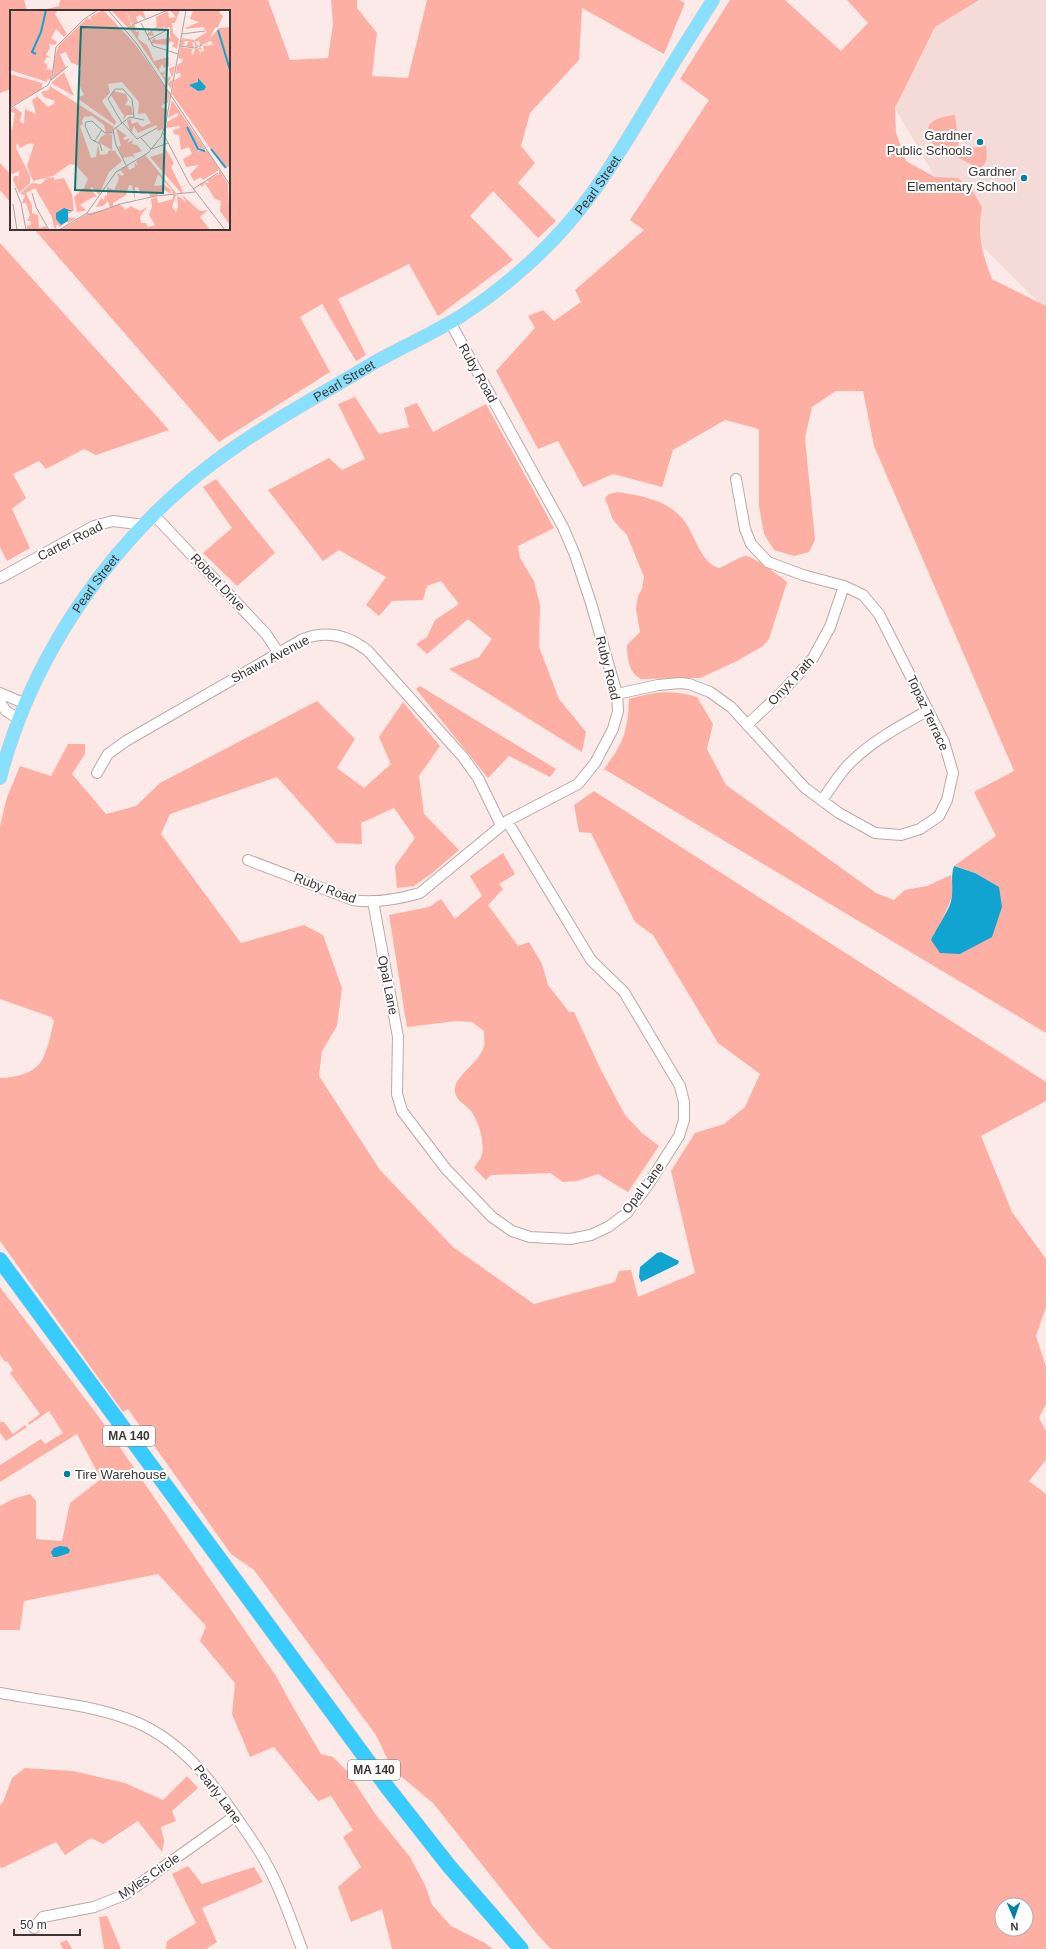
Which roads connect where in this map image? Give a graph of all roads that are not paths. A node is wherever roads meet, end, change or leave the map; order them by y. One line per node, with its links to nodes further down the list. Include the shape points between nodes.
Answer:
1 (713, 0): 2 (main road, Pearl Street, via 614,163 574,219 506,284)
2 (450, 322): 4 (main road, Pearl Street, via 398,349 253,435 195,478); 10 (street, Ruby Road, via 572,546)
3 (736, 479): 7 (street, Topaz Terrace, via 751,544 768,562)
4 (154, 515): 5 (main road, Pearl Street); 8 (street, Robert Drive, via 266,634)
5 (144, 525): 6 (street, Carter Road, via 113,521 94,526); 12 (main road, Pearl Street, via 108,566 79,606 47,660)
6 (0, 578)
7 (844, 586): 13 (street, Topaz Terrace, via 863,595 879,614); 15 (street, Onyx Path, via 830,627 813,658)
8 (278, 652): 16 (street, Shawn Avenue, via 116,747 105,758); 19 (street, Shawn Avenue, via 303,639 322,634 342,636 360,644 463,757 482,783)
9 (0, 693): 12 (street)
10 (616, 694): 15 (street, Topaz Terrace, via 658,685 689,684 710,692 731,708); 19 (street, Ruby Road, via 618,711 613,728 595,763 583,779 572,788)
11 (0, 702): 14 (street, via 6,712)
12 (26, 704): 14 (main road, Pearl Street)
13 (927, 711): 18 (street, via 860,753); 18 (street, Topaz Terrace, via 944,742 953,773 948,800 939,816 920,829 901,836 875,834)
14 (19, 719): 17 (main road, Pearl Street)
15 (747, 725): 18 (street, Topaz Terrace, via 805,788)
16 (97, 773)
17 (0, 778)
18 (822, 800)
19 (504, 823): 21 (street, Ruby Road, via 420,893 404,898); 21 (street, Opal Lane, via 591,960 624,992 680,1086 684,1102 684,1120 680,1136 627,1213 608,1228 570,1239 530,1237 512,1231 492,1217 446,1169 402,1111 397,1094 398,1037)
20 (248, 860): 21 (street, Ruby Road, via 353,900)
21 (373, 901)
22 (0, 1260): 27 (highway, MA 140, via 387,1787 449,1866)
23 (0, 1694): 24 (street, Pearly Lane, via 103,1711 144,1726 192,1760 221,1794)
24 (235, 1816): 25 (street, Myles Circle, via 124,1895 94,1907 43,1917); 26 (street, Pearly Lane, via 268,1865)
25 (34, 1928)
26 (302, 1949)
27 (521, 1949)

